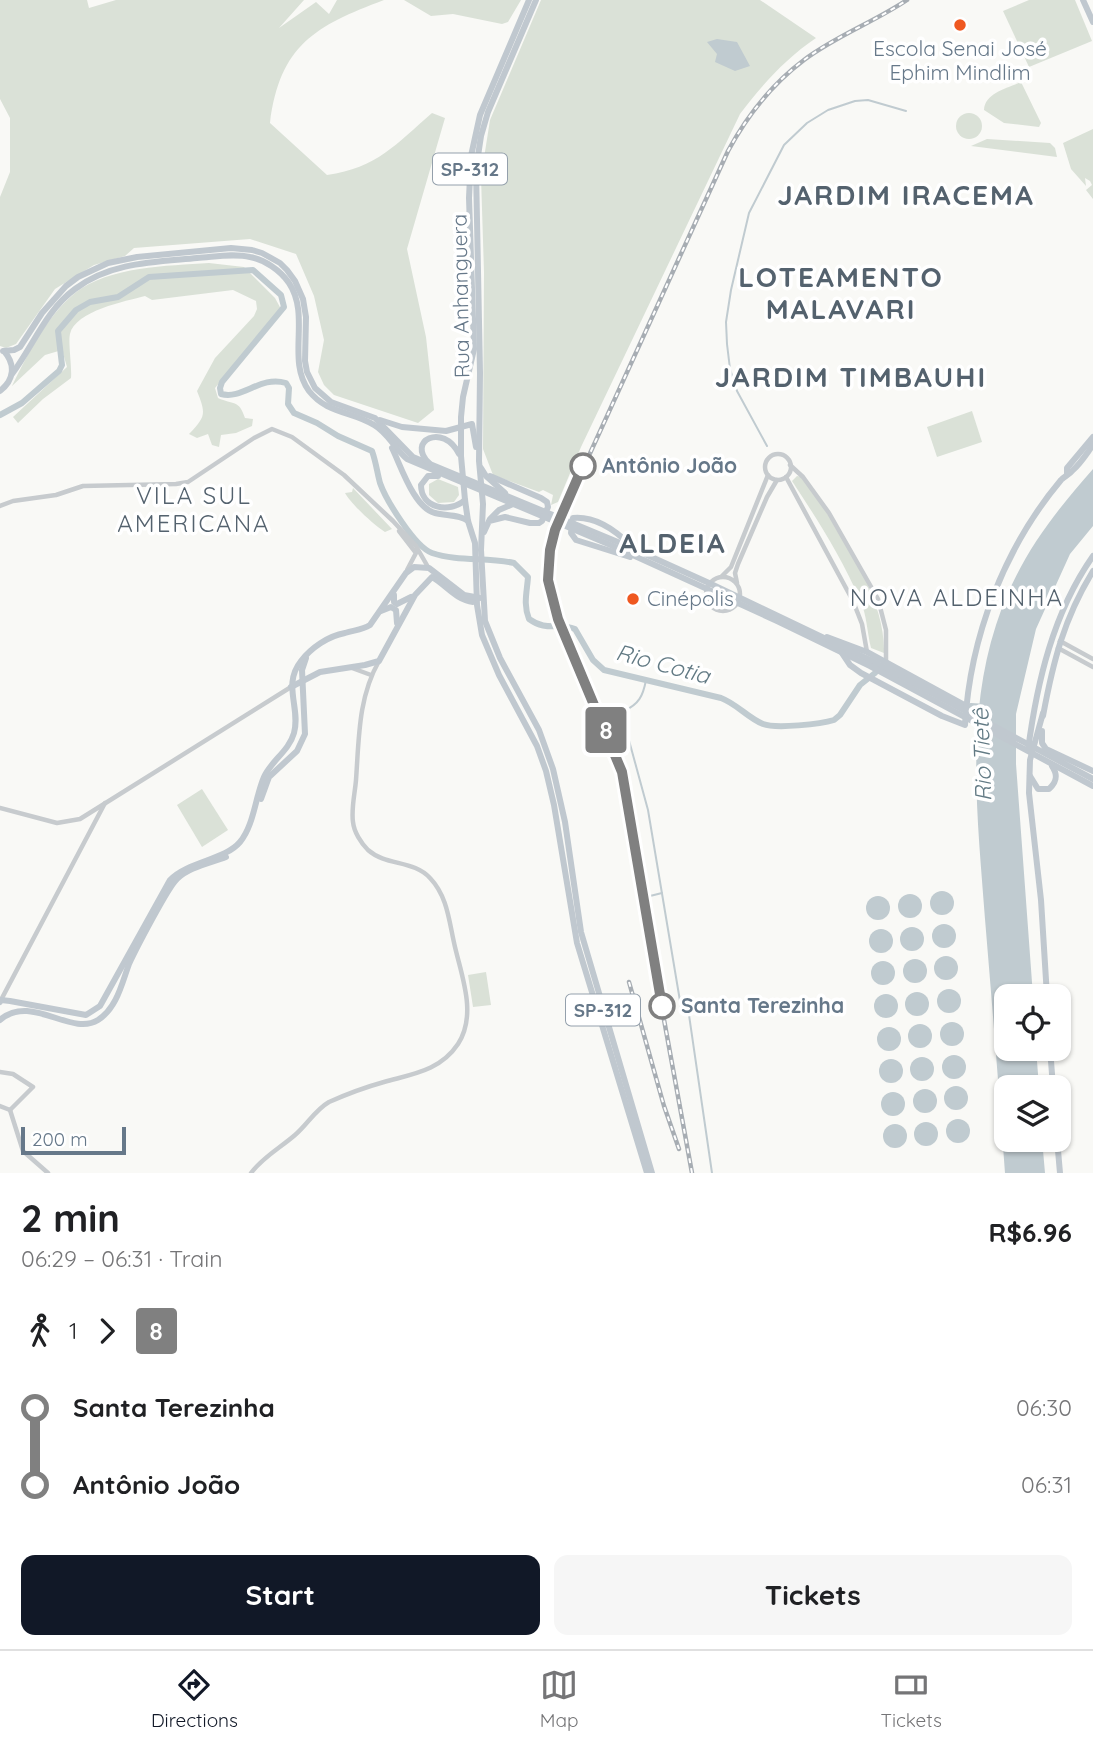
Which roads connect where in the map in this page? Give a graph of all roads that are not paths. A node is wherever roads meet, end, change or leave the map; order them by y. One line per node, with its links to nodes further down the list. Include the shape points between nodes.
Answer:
1 (529, 0): 8 (main road, Rua Anhanguera / SP-312, via 480,115 471,156 474,349)
2 (536, 0): 16 (main road, Rua Anhanguera / SP-312, via 493,97 476,169)
3 (1083, 0): 4 (main road)
4 (1093, 22)
5 (2, 350): 6 (main road, via 11,361); 9 (main road, via 20,347 66,286 108,263 231,248 252,250 280,263 300,290 306,317 307,372 315,388 331,402)
6 (12, 374): 7 (main road); 12 (main road, via 59,304 98,275 151,262 251,257 275,269 294,293 301,375 311,393 324,406 369,422)
7 (0, 391)
8 (461, 414): 10 (main road); 11 (main road, Rua Anhanguera / SP-312)
9 (375, 418): 11 (main road, via 442,430); 17 (main road, via 407,453)
10 (472, 424): 11 (main road); 16 (main road)
11 (461, 426): 15 (main road, Rua Anhanguera / SP-312)
12 (388, 436): 24 (main road, via 407,459); 32 (main road, via 421,504 434,513 463,517)
13 (1093, 437): 21 (main road)
14 (1093, 445): 21 (main road)
15 (461, 456): 17 (main road, via 450,441 433,437 422,446); 26 (main road, Rua Anhanguera / SP-312)
16 (479, 461): 20 (main road, Rua Anhanguera / SP-312)
17 (430, 465): 27 (main road)
18 (790, 465): 19 (street); 22 (street, via 783,455 772,455 765,464); 23 (street)
19 (799, 472): 23 (street); 65 (street, via 878,599 887,638)
20 (482, 474): 27 (main road); 29 (main road, SP-312); 31 (main road, via 541,498 548,506 539,523 505,517)
21 (1067, 474): 71 (main road, via 1004,571 983,624)
22 (768, 475): 25 (street); 44 (street, via 731,566)
23 (787, 475): 25 (street); 61 (street, via 853,601)
24 (446, 478): 26 (main road, via 432,475 423,481 421,489 427,501 445,508); 27 (main road)
25 (778, 480): 46 (street, via 738,564)
26 (465, 500): 30 (main road, SP-312)
27 (513, 501): 31 (main road); 35 (main road); 35 (main road)
28 (0, 506): 33 (street, via 83,486 188,482 272,429 332,464)
29 (483, 508): 30 (main road, via 476,513); 34 (main road, SP-312)
30 (466, 511): 32 (main road, SP-312)
31 (489, 521): 34 (main road)
32 (468, 522): 37 (main road, SP-312)
33 (398, 527): 41 (street); 43 (street, via 416,553)
34 (481, 537): 37 (main road, SP-312)
35 (614, 543): 36 (main road); 39 (main road)
36 (633, 548): 39 (main road, via 602,524 587,517 573,518 571,533 576,540); 48 (main road)
37 (478, 549): 51 (main road, SP-312)
38 (1093, 556): 55 (main road)
39 (642, 559): 48 (main road)
40 (414, 567): 41 (main road); 43 (main road); 45 (main road)
41 (429, 568): 45 (main road); 50 (main road)
42 (1093, 571): 55 (main road)
43 (406, 573): 47 (main road)
44 (722, 576): 46 (street); 48 (street)
45 (426, 579): 49 (main road); 50 (main road, via 432,577)
46 (737, 583): 52 (street)
47 (399, 584): 49 (main road, via 393,599 397,604); 53 (main road)
48 (708, 586): 52 (main road); 52 (street, via 709,603 717,610 728,610)
49 (415, 595): 56 (main road)
50 (464, 598): 51 (main road); 54 (main road)
51 (479, 600): 54 (main road, SP-312); 105 (main road, SP-312, via 491,639 539,730 553,769 581,932)
52 (738, 601): 57 (main road); 60 (main road)
53 (381, 611): 56 (main road, via 397,610); 59 (main road, via 366,627 337,635)
54 (478, 618): 104 (main road, SP-312, via 488,651 546,771 577,943)
55 (1062, 622): 58 (main road); 74 (main road)
56 (396, 629): 63 (main road)
57 (820, 636): 61 (main road); 64 (main road)
58 (1058, 644): 62 (street); 67 (street); 75 (main road)
59 (310, 652): 69 (main road); 70 (main road, via 295,670)
60 (841, 652): 64 (main road); 73 (main road, via 861,673 948,719 965,725)
61 (867, 652): 65 (main road)
62 (1093, 659)
63 (379, 661): 66 (main road); 68 (street)
64 (870, 663): 81 (main road); 84 (main road)
65 (886, 663): 72 (main road)
66 (348, 667): 68 (street); 69 (main road)
67 (1093, 667)
68 (371, 675): 102 (street, via 361,710 352,821 370,852 421,871 442,893 465,989 466,1026 455,1048 440,1063 328,1103)
69 (302, 680): 70 (main road); 78 (main road, via 305,734)
70 (291, 687): 77 (main road); 88 (street)
71 (968, 696): 72 (main road); 73 (main road)
72 (958, 701): 73 (main road)
73 (966, 706)
74 (1033, 710): 76 (main road, via 1031,732); 87 (main road, via 1025,771)
75 (1043, 713): 76 (main road); 83 (main road, via 1044,746)
76 (1038, 735): 82 (main road)
77 (292, 739): 78 (main road); 79 (main road)
78 (301, 744): 80 (main road)
79 (287, 746): 80 (main road); 92 (main road, via 265,775 239,844)
80 (295, 752): 92 (main road, via 269,777 243,845)
81 (1051, 764): 82 (main road, via 1056,778 1049,789 1035,786); 84 (main road)
82 (1029, 771): 87 (main road)
83 (1093, 771)
84 (1083, 778): 85 (main road); 86 (main road)
85 (1093, 779)
86 (1093, 786)
87 (1029, 793): 93 (main road)
88 (105, 803): 90 (street); 91 (street)
89 (0, 808): 90 (street, via 57,823)
90 (80, 819): 91 (street)
91 (90, 833): 95 (street)
92 (176, 877): 94 (main road); 96 (main road, via 163,889)
93 (1046, 984)
94 (115, 999): 96 (main road, via 112,992); 97 (main road, via 99,1019 86,1023 30,1011)
95 (3, 1001): 96 (main road, via 86,1015); 97 (main road, via 10,1006)
96 (103, 1002)
97 (4, 1015)
98 (0, 1072): 100 (street, via 13,1074 33,1087)
99 (0, 1106): 100 (street)
100 (10, 1110): 103 (street, via 23,1151)
101 (1058, 1152): 106 (main road)
102 (252, 1171)
103 (48, 1173)
104 (647, 1173)
105 (652, 1173)
106 (1060, 1173)

